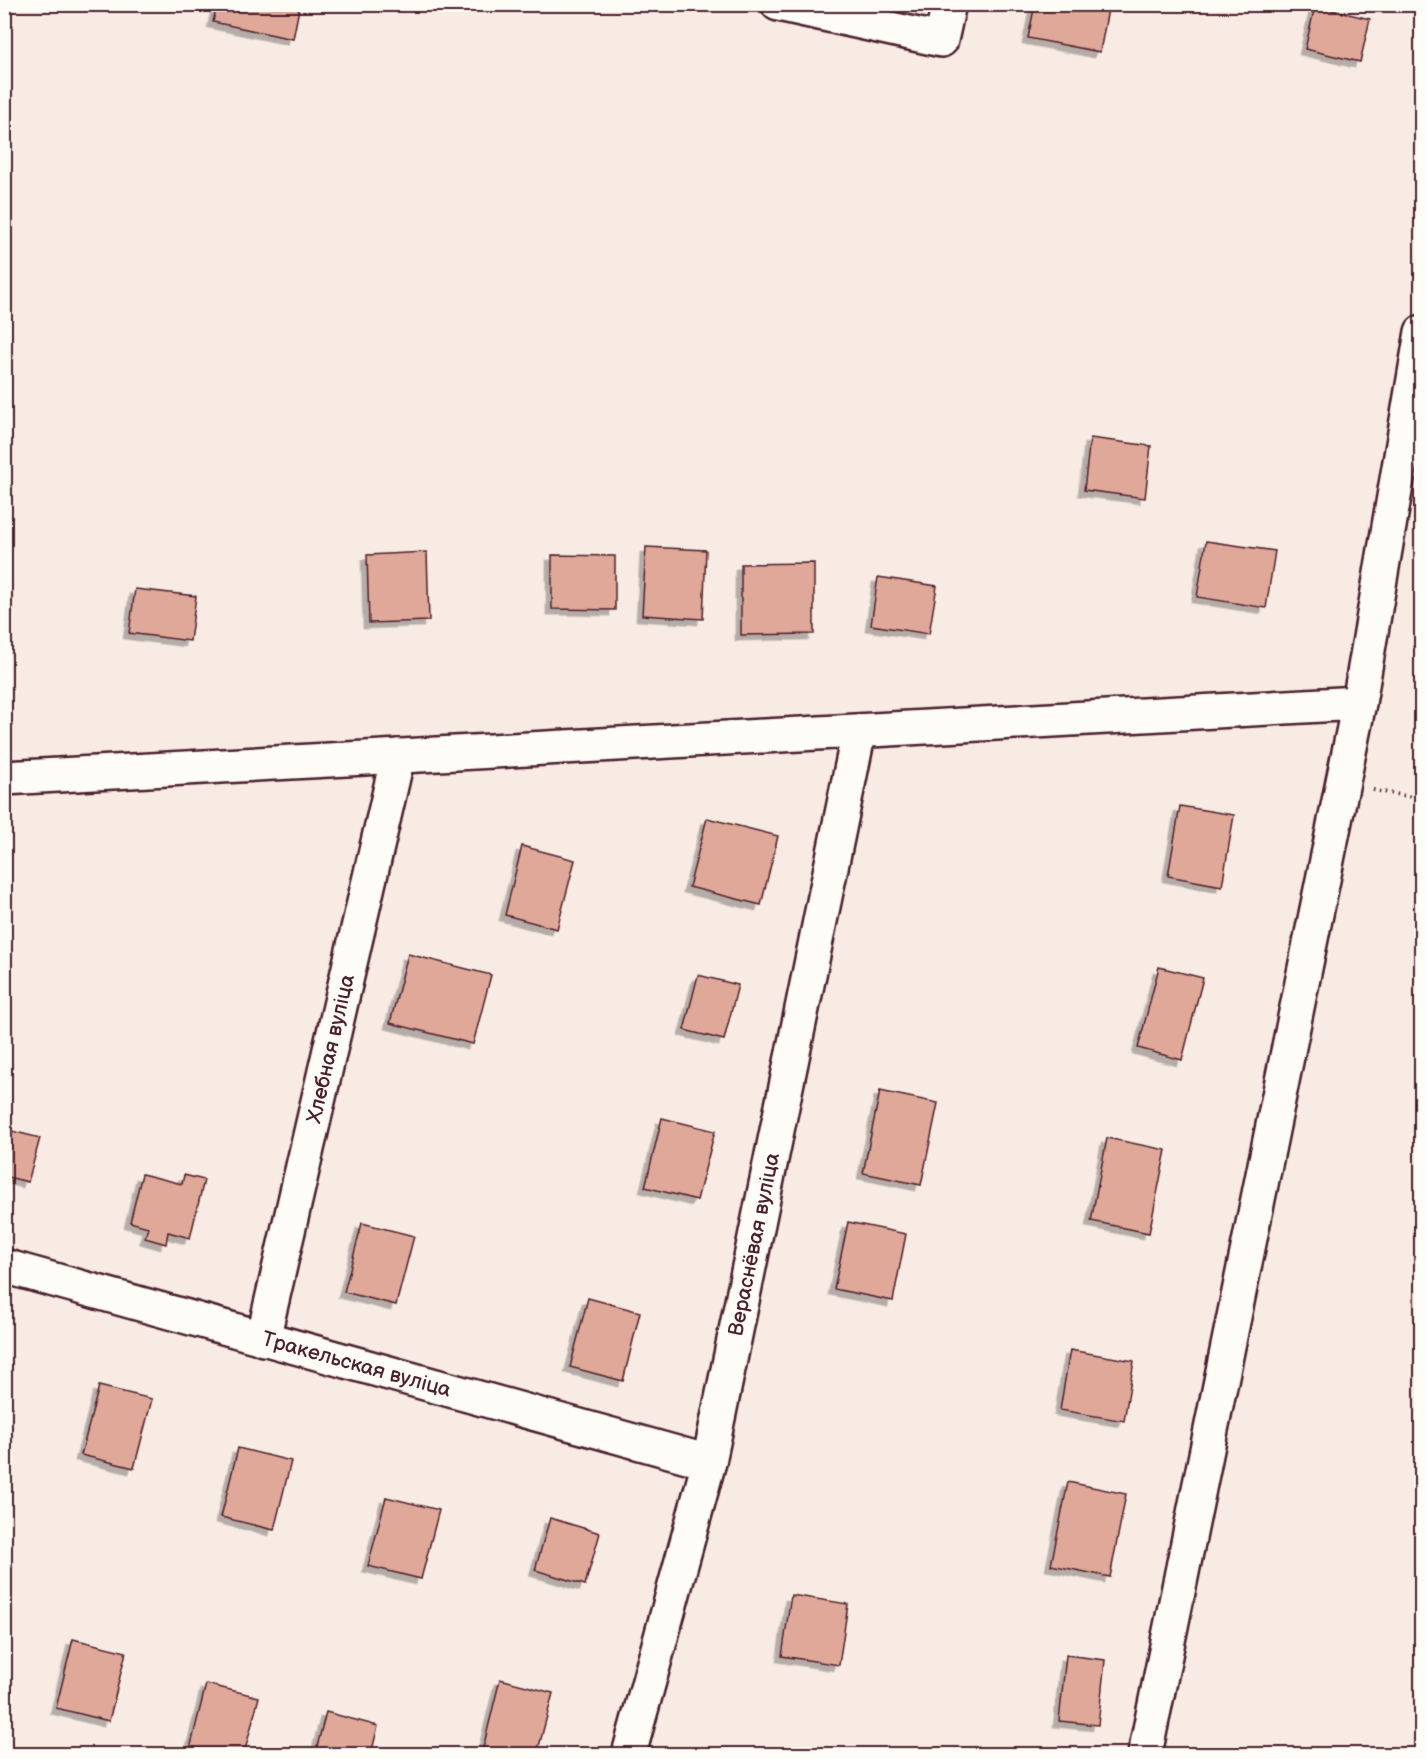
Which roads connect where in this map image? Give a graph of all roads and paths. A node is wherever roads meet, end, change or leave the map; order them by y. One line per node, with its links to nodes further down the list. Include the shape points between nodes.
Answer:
1 (778, 4): 2 (street, via 941,40)
2 (949, 4)
3 (1422, 332): 4 (street)
4 (1359, 703): 5 (street); 8 (street)
5 (859, 731): 6 (street); 12 (street, Вераснёвая вуліца)
6 (398, 756): 7 (street); 11 (street, Хлебная вуліца)
7 (4, 778)
8 (1342, 784): 9 (path); 14 (street)
9 (1422, 799)
10 (4, 1266): 11 (street, Тракельская вуліца)
11 (263, 1339): 12 (street, Тракельская вуліца)
12 (709, 1462): 13 (street, Вераснёвая вуліца)
13 (629, 1755)
14 (1145, 1755)

